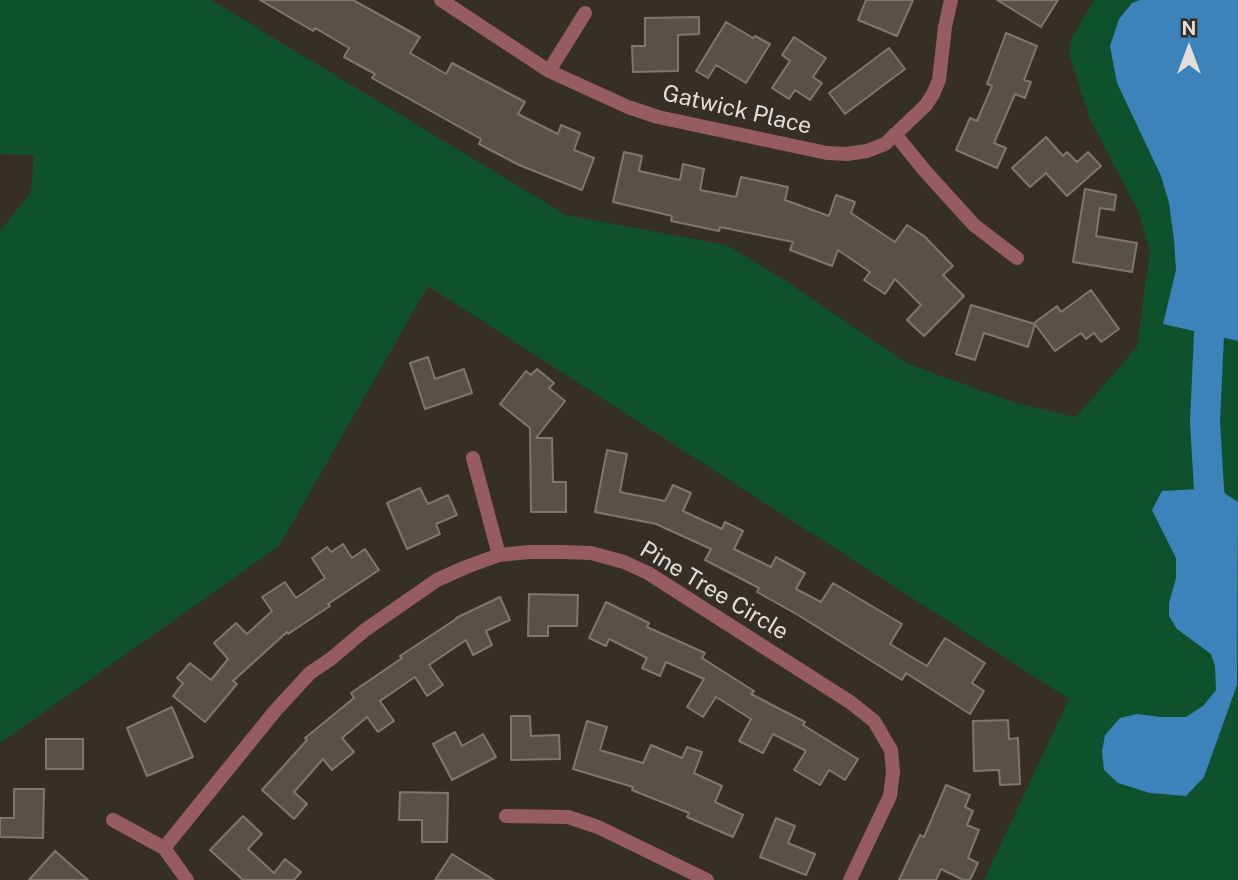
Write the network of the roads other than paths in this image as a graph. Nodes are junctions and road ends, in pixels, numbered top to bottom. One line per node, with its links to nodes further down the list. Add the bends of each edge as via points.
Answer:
1 (441, 0): 4 (street, Gatwick Place)
2 (951, 0): 5 (street, Gatwick Place, via 939,80 926,105)
3 (585, 13): 4 (street)
4 (549, 71): 5 (street, Gatwick Place, via 658,117 827,153 867,151)
5 (895, 134): 6 (street, via 974,225)
6 (1017, 258)
7 (473, 458): 8 (street)
8 (499, 555): 11 (street, Pine Tree Circle, via 437,580 310,673); 14 (street, Pine Tree Circle, via 591,553 624,562 648,573 874,721 891,750 890,796)
9 (506, 816): 13 (street, via 568,817)
10 (113, 820): 11 (street)
11 (164, 848): 12 (street)
12 (187, 880)
13 (707, 880)
14 (850, 880)

